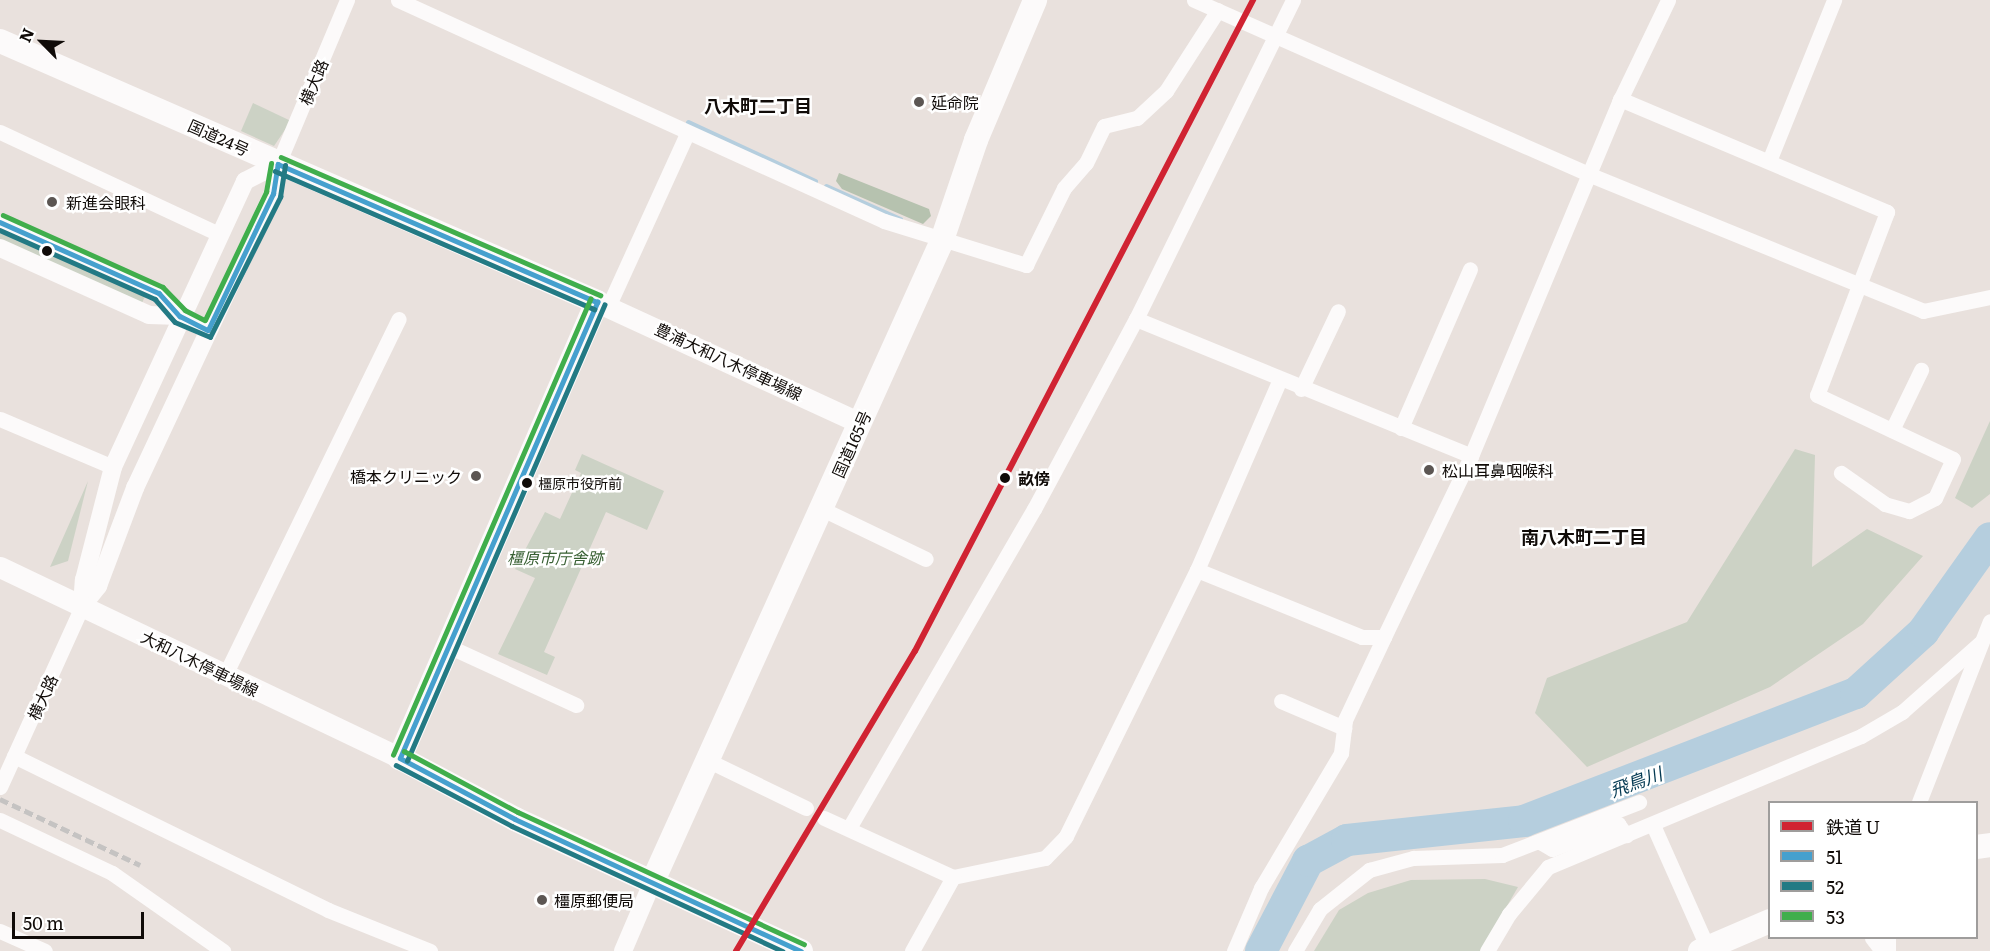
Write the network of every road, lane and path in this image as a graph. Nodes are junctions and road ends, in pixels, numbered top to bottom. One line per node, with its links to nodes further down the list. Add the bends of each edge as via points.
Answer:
1 (347, 0): 15 (street, 横大路)
2 (398, 0): 13 (street)
3 (1035, 0): 19 (highway, 国道165号, via 976,140)
4 (1194, 0): 8 (street)
5 (1293, 0): 9 (street)
6 (1668, 0): 11 (street)
7 (1834, 0): 14 (street)
8 (1218, 10): 9 (street); 19 (street, via 1167,91 1137,118 1104,126 1086,163 1064,188 1026,266 986,249)
9 (1275, 36): 16 (street); 28 (street)
10 (0, 41): 15 (highway, 国道24号)
11 (1620, 99): 14 (street); 16 (street)
12 (0, 132): 18 (street)
13 (687, 134): 19 (street); 24 (street)
14 (1769, 161): 22 (street, via 1887,212)
15 (278, 164): 18 (street, via 245,181); 24 (highway, 国道24号); 29 (street, via 273,194)
16 (1588, 174): 22 (street); 37 (street)
17 (0, 222): 26 (street, via 159,293)
18 (219, 234): 26 (street)
19 (941, 243): 34 (highway, 国道165号)
20 (0, 248): 26 (street, via 149,315)
21 (1470, 269): 35 (street)
22 (1862, 285): 23 (street, via 1923,311); 36 (street, via 1817,395)
23 (1990, 297)
24 (602, 304): 34 (main road, 豊浦大和八木停車場線); 47 (highway)
25 (1338, 311): 32 (street)
26 (180, 316): 29 (street); 38 (street)
27 (399, 319): 49 (street)
28 (1136, 319): 31 (street); 63 (street, via 1034,509)
29 (208, 330): 44 (street, via 135,488 98,586)
30 (1921, 370): 36 (street)
31 (1279, 381): 32 (street); 43 (street)
32 (1301, 389): 35 (street)
33 (0, 419): 38 (street)
34 (860, 423): 40 (highway, 国道165号)
35 (1401, 428): 37 (street)
36 (1892, 430): 39 (street, via 1953,459 1935,498 1909,511 1886,504)
37 (1471, 456): 46 (street)
38 (113, 466): 44 (street, via 84,580)
39 (1841, 473)
40 (822, 509): 41 (street); 55 (highway, 国道165号)
41 (926, 559)
42 (0, 567): 44 (main road, 大和八木停車場線)
43 (1197, 570): 46 (street, via 1362,637); 66 (street, via 1066,836 1045,858)
44 (82, 606): 49 (main road, 大和八木停車場線); 54 (street, 横大路)
45 (1990, 621): 48 (street)
46 (1384, 637): 52 (street)
47 (450, 648): 51 (street); 53 (highway)
48 (1982, 653): 57 (street); 62 (street, via 1902,712 1861,736)
49 (225, 675): 53 (main road, 大和八木停車場線)
50 (1281, 701): 52 (street)
51 (576, 705)
52 (1344, 728): 78 (street, via 1341,753 1261,888)
53 (400, 759): 67 (highway)
54 (8, 760): 56 (street, 横大路); 74 (street, via 328,910)
55 (707, 760): 59 (street); 67 (highway, 国道165号)
56 (0, 787)
57 (1919, 801)
58 (1639, 802): 65 (street)
59 (806, 808)
60 (824, 818): 63 (street)
61 (0, 820): 73 (street, via 112,873)
62 (1653, 825): 64 (street); 71 (street)
63 (849, 828): 66 (street)
64 (1626, 835): 65 (street, via 1618,824 1552,849); 80 (street, via 1548,867 1509,914)
65 (1540, 842): 79 (street, via 1502,855 1413,858 1370,870 1320,909)
66 (953, 877): 77 (street)
67 (652, 883): 75 (street); 76 (highway)
68 (1768, 922): 71 (highway)
69 (0, 931): 72 (street)
70 (1873, 939): 81 (street)
71 (1705, 950)
72 (45, 951)
73 (223, 951)
74 (429, 951)
75 (623, 951)
76 (801, 951)
77 (912, 951)
78 (1234, 951)
79 (1295, 951)
80 (1487, 951)
81 (1882, 951)

